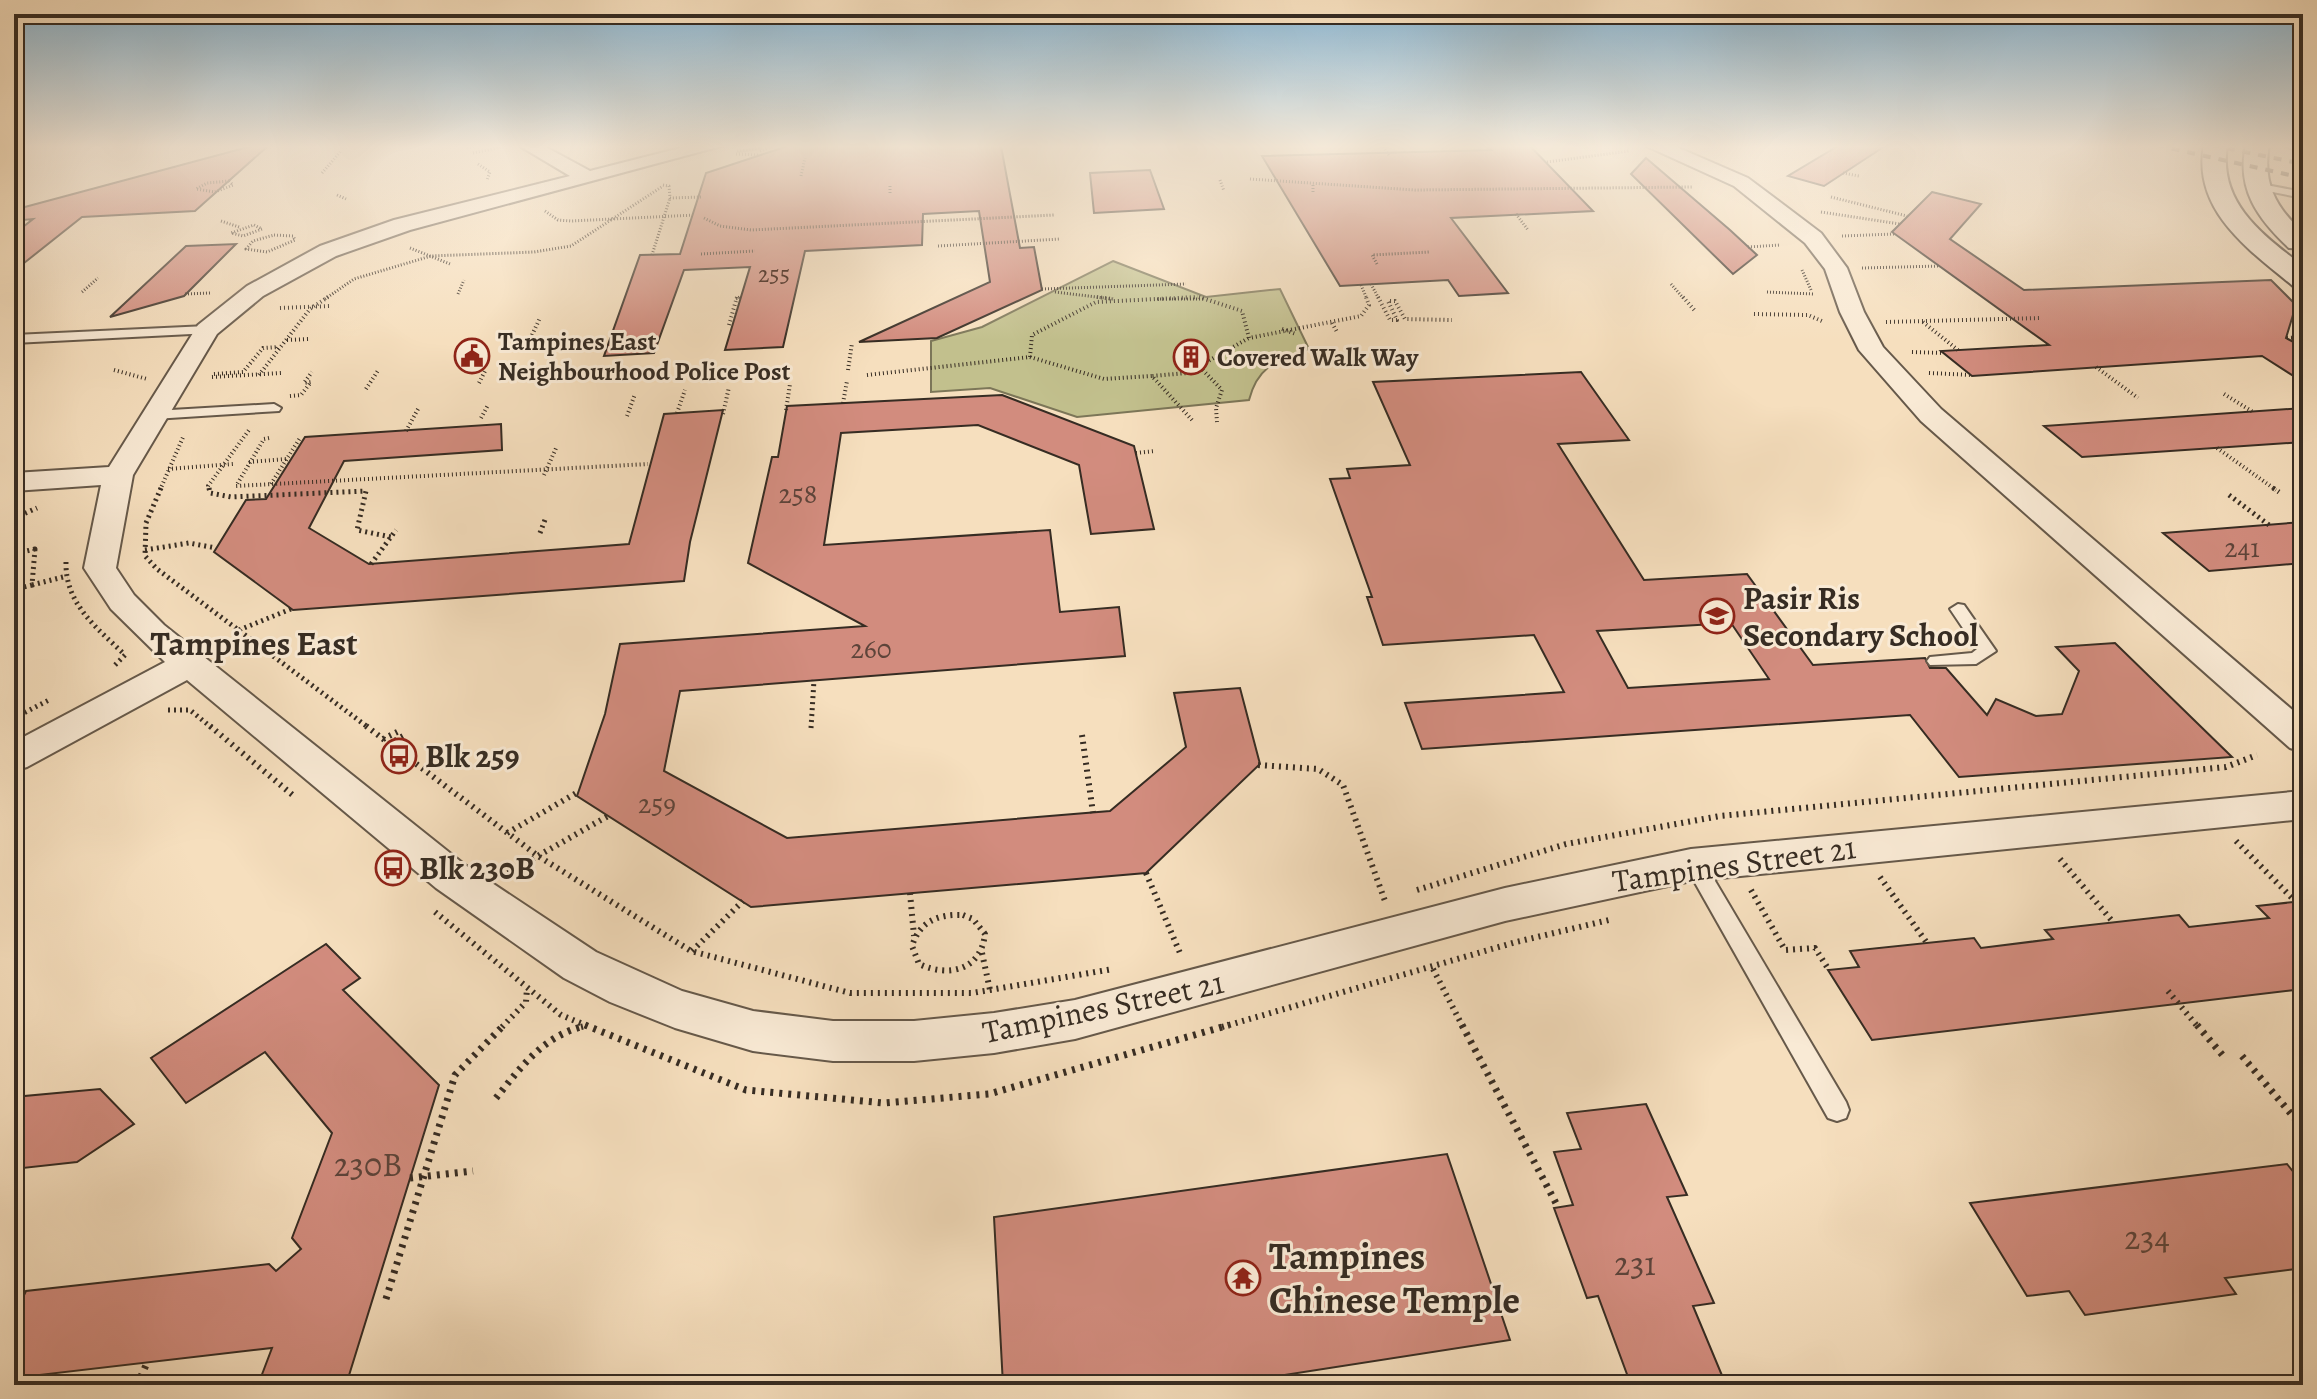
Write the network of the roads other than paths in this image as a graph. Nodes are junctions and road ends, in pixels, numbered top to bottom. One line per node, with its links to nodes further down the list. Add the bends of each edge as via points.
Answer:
1 (457, 210): 7 (street, Tampines Street 21, via 328,251 255,291)
2 (1777, 210): 17 (street, via 1813,238 1836,268 1872,350 1931,415)
3 (2229, 210): 6 (main road, via 2253,239)
4 (2268, 210): 5 (main road)
5 (2303, 247)
6 (2303, 280)
7 (207, 330): 8 (lane); 10 (street, Tampines Street 21)
8 (14, 339)
9 (274, 408): 10 (lane)
10 (154, 415): 11 (street, Tampines Street 21)
11 (118, 475): 12 (street); 14 (street, Tampines Street 21, via 100,568 119,601)
12 (14, 482)
13 (1958, 609): 15 (lane, via 1987,651 1976,658)
14 (181, 655): 16 (street); 18 (street); 20 (street, Tampines Street 21, via 473,893 562,955 671,1008 782,1036 907,1042 1030,1029 1112,1012 1524,899)
15 (1936, 661)
16 (14, 732)
17 (2303, 739)
18 (14, 758)
19 (2303, 805): 20 (street, Tampines Street 21)
20 (1695, 865): 21 (lane)
21 (1837, 1110)

